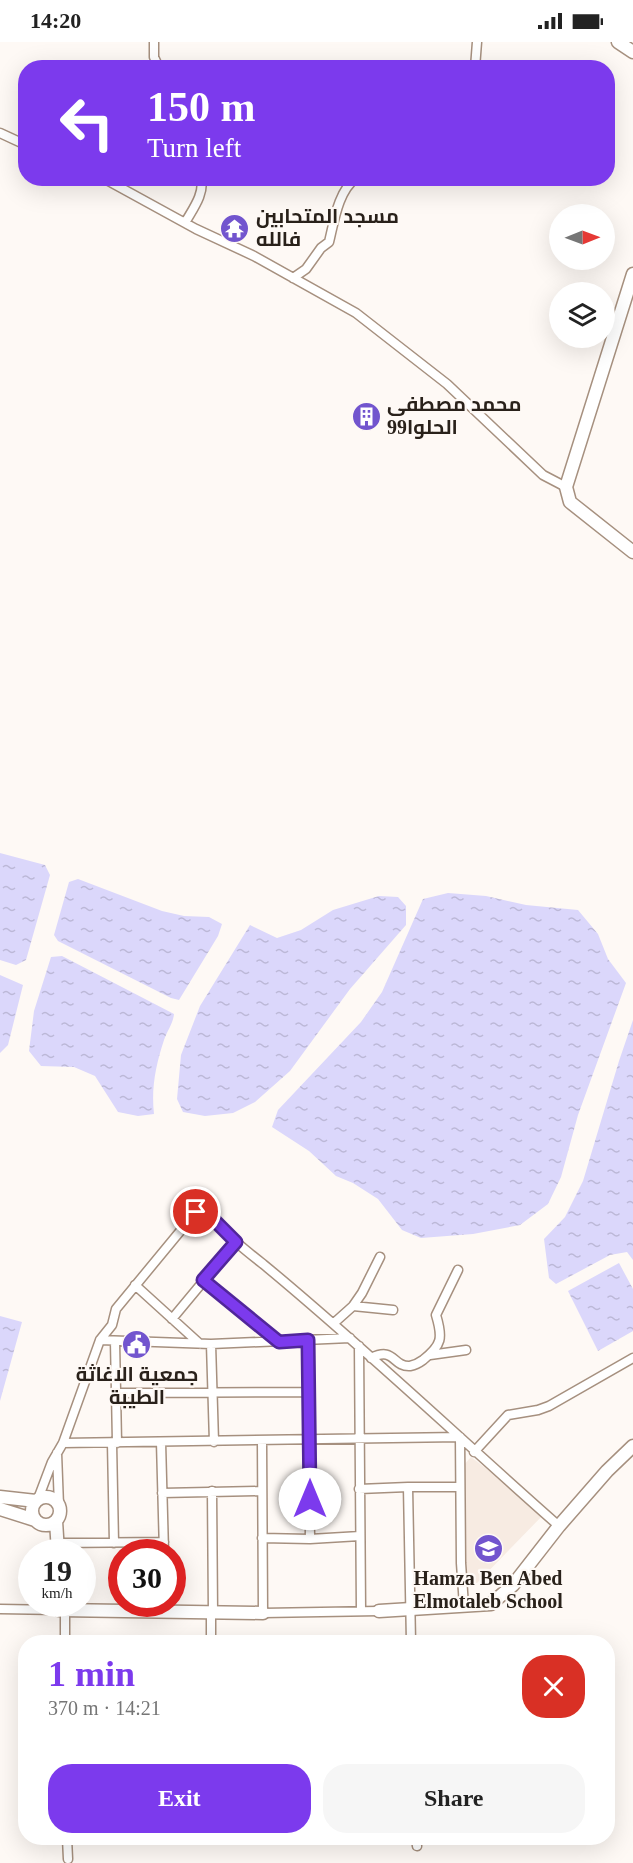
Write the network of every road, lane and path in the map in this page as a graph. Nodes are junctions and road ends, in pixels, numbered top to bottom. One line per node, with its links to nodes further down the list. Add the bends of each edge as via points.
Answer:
1 (154, 42): 5 (street)
2 (477, 42): 6 (street)
3 (618, 42): 4 (street)
4 (633, 52)
5 (155, 60)
6 (476, 60)
7 (0, 133): 8 (street)
8 (18, 141)
9 (118, 186): 12 (street)
10 (202, 186): 12 (street)
11 (347, 186): 14 (street, via 329,242)
12 (185, 223): 14 (street)
13 (633, 274): 15 (street)
14 (293, 278): 15 (street, via 348,308 399,345 447,384 543,475)
15 (566, 487): 16 (street, via 570,502)
16 (633, 552)
17 (236, 1242): 20 (street); 21 (street, via 213,1219 196,1212); 25 (street)
18 (380, 1257): 22 (street)
19 (458, 1270): 35 (street, via 436,1315 441,1332 439,1345)
20 (203, 1280): 24 (street); 30 (street)
21 (135, 1285): 24 (street); 27 (street, via 116,1309 112,1325)
22 (352, 1306): 23 (street); 25 (street)
23 (393, 1310)
24 (172, 1319): 31 (street)
25 (334, 1323): 26 (street)
26 (350, 1338): 28 (street); 33 (street)
27 (100, 1340): 29 (street); 47 (street)
28 (308, 1340): 30 (street); 39 (street)
29 (115, 1341): 31 (street); 40 (street)
30 (279, 1342): 32 (street)
31 (200, 1344): 32 (street)
32 (211, 1344): 38 (street)
33 (359, 1347): 36 (street); 42 (street)
34 (466, 1350): 35 (street)
35 (430, 1355): 36 (street, via 410,1366 382,1353)
36 (371, 1358): 41 (street)
37 (633, 1358): 50 (street, via 549,1406 508,1415)
38 (212, 1391): 39 (street); 40 (street); 46 (street)
39 (309, 1392): 43 (street)
40 (116, 1393): 48 (street)
41 (459, 1437): 42 (street); 50 (street); 53 (street)
42 (359, 1439): 43 (street); 54 (street)
43 (310, 1440): 44 (street); 70 (street)
44 (262, 1441): 46 (street); 56 (street)
45 (162, 1442): 46 (street); 48 (street); 57 (street)
46 (214, 1442)
47 (63, 1443): 48 (street); 51 (street)
48 (115, 1443): 68 (street)
49 (633, 1446): 64 (street)
50 (474, 1452): 64 (street)
51 (57, 1453): 59 (street); 60 (street)
52 (408, 1487): 53 (street); 54 (street); 75 (street)
53 (459, 1487): 71 (street)
54 (359, 1489): 65 (street)
55 (212, 1491): 56 (street); 57 (street); 78 (street)
56 (262, 1491): 66 (street)
57 (162, 1493): 69 (street)
58 (0, 1497): 59 (street)
59 (37, 1500): 60 (street, via 51,1497); 62 (street, via 32,1512)
60 (59, 1506): 63 (street)
61 (0, 1509): 62 (street)
62 (35, 1520): 63 (street, via 48,1525)
63 (56, 1521): 67 (street)
64 (559, 1526): 71 (street, via 513,1585 491,1604)
65 (360, 1536): 70 (street); 76 (street)
66 (262, 1538): 70 (street); 79 (street)
67 (57, 1539)
68 (114, 1539)
69 (164, 1539)
70 (310, 1539)
71 (464, 1606): 75 (street)
72 (0, 1609): 73 (street)
73 (18, 1609)
74 (186, 1610): 78 (street)
75 (410, 1610): 77 (street); 83 (street)
76 (361, 1611): 77 (street); 79 (street)
77 (379, 1611)
78 (212, 1613): 79 (street); 82 (street)
79 (263, 1613)
80 (62, 1617): 81 (street)
81 (64, 1635)
82 (211, 1635)
83 (411, 1635)
84 (67, 1845): 85 (street)
85 (68, 1859)

